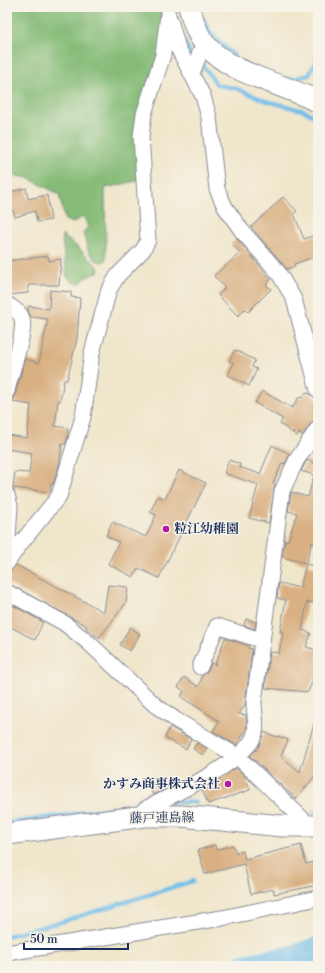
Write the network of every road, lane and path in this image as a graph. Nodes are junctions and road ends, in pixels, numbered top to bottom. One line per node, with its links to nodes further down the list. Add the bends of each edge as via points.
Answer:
1 (189, 7): 3 (main road, via 195,26)
2 (168, 10): 3 (street, via 178,48); 11 (street, via 163,55 144,114 141,136 148,240 143,250 118,276 109,290 92,352 83,417 60,496 20,542)
3 (198, 59): 4 (main road, via 227,63); 6 (street, via 203,96 209,116 218,189 225,207 278,272 294,299)
4 (318, 102)
5 (7, 304): 7 (street, via 19,313 22,319)
6 (318, 390)
7 (7, 391)
8 (318, 428): 13 (street, via 296,461 282,491)
9 (7, 495): 10 (street, via 10,506)
10 (7, 553)
11 (7, 563)
12 (7, 592): 15 (street, via 64,623 155,705)
13 (261, 640): 14 (street, via 217,626); 15 (street, via 254,702 255,733 250,744)
14 (200, 667)
15 (237, 756): 16 (street, via 227,765 145,809); 17 (street)
16 (145, 816): 17 (main road, 藤戸連島線, via 181,816); 18 (main road, 藤戸連島線)
17 (316, 831)
18 (7, 834)
19 (318, 898): 20 (street, via 222,918)
20 (7, 953)

